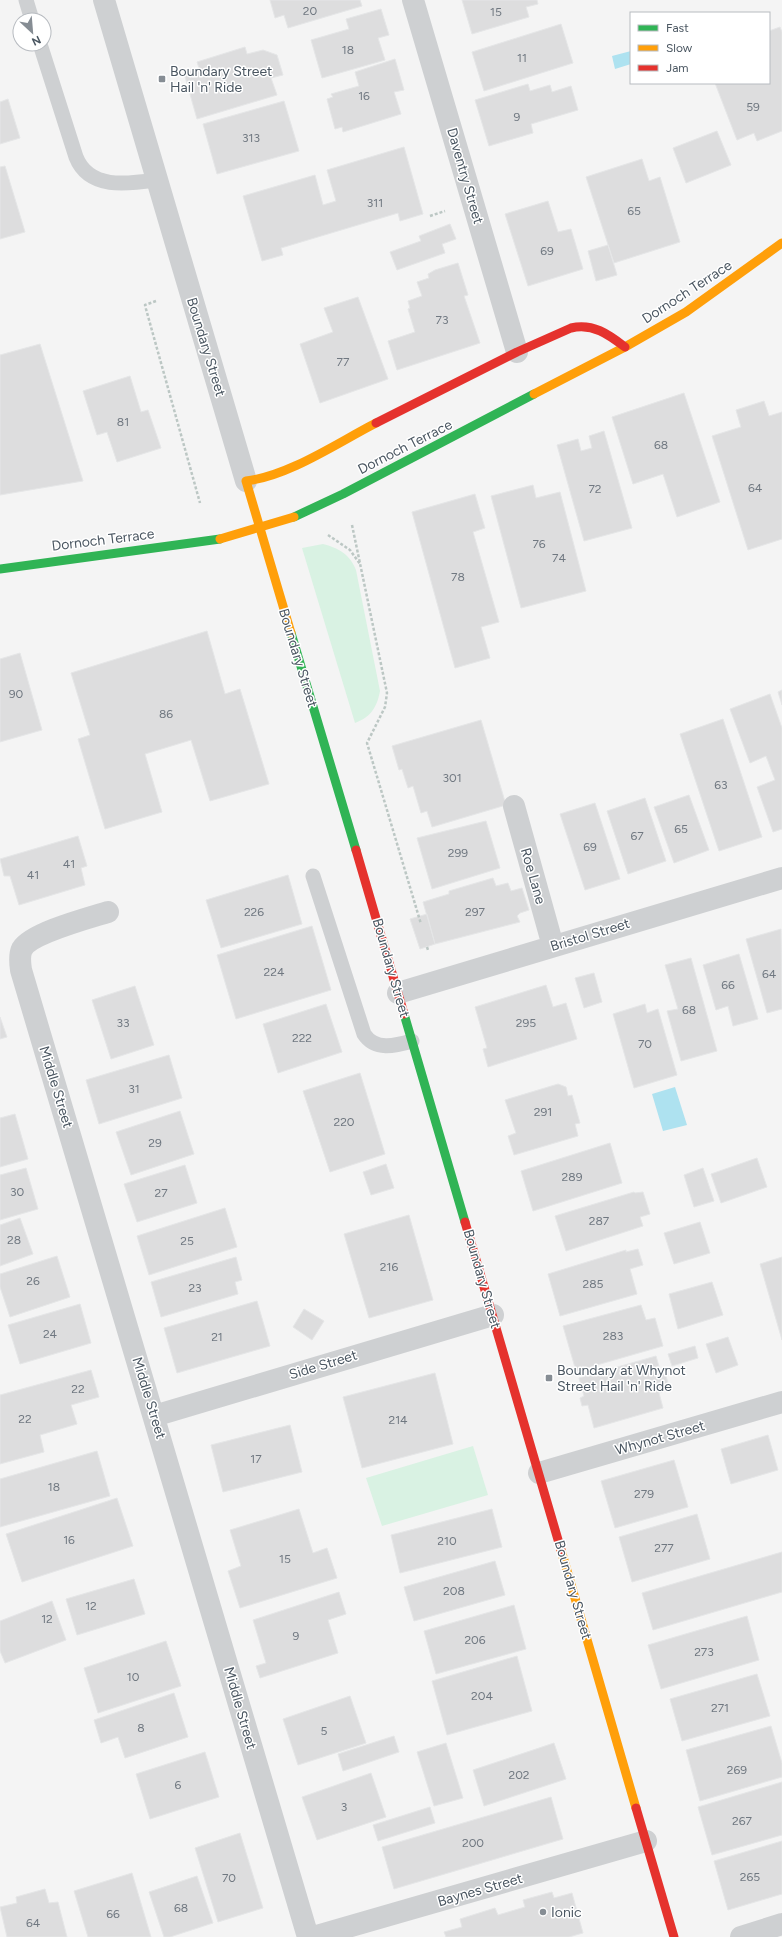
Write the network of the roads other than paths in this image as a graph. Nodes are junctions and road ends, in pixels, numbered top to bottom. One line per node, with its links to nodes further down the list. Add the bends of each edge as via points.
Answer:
1 (26, 0): 4 (lane)
2 (104, 0): 6 (street, Boundary Street)
3 (413, 0): 9 (street, Daventry Street)
4 (30, 12)
5 (43, 52): 6 (lane, via 76,157 83,170 91,176 118,184)
6 (156, 180): 10 (street, Boundary Street)
7 (782, 243): 8 (street, Dornoch Terrace, via 686,312)
8 (625, 347): 9 (street, via 599,329 577,326); 11 (street, Dornoch Terrace, bridge, via 350,491 294,517 220,539)
9 (517, 352): 10 (street, via 286,470 262,479)
10 (246, 481): 17 (street, Boundary Street)
11 (0, 569)
12 (514, 806): 16 (street, Roe Lane)
13 (313, 876): 18 (lane, via 364,1034 384,1046 396,1046)
14 (782, 878): 16 (street, Bristol Street)
15 (108, 912): 21 (street, Middle Street, via 32,939 23,948 20,960)
16 (553, 946): 17 (street, Bristol Street)
17 (398, 993): 18 (street, Boundary Street)
18 (412, 1041): 19 (street, Boundary Street)
19 (493, 1315): 21 (street, Side Street); 22 (street, Boundary Street)
20 (782, 1402): 22 (street, Whynot Street)
21 (154, 1416): 25 (street, Middle Street)
22 (539, 1473): 23 (street, Boundary Street)
23 (646, 1842): 26 (street, Baynes Street); 27 (street, Boundary Street)
24 (782, 1924): 28 (street)
25 (308, 1937)
26 (313, 1937)
27 (674, 1937)
28 (741, 1937)

